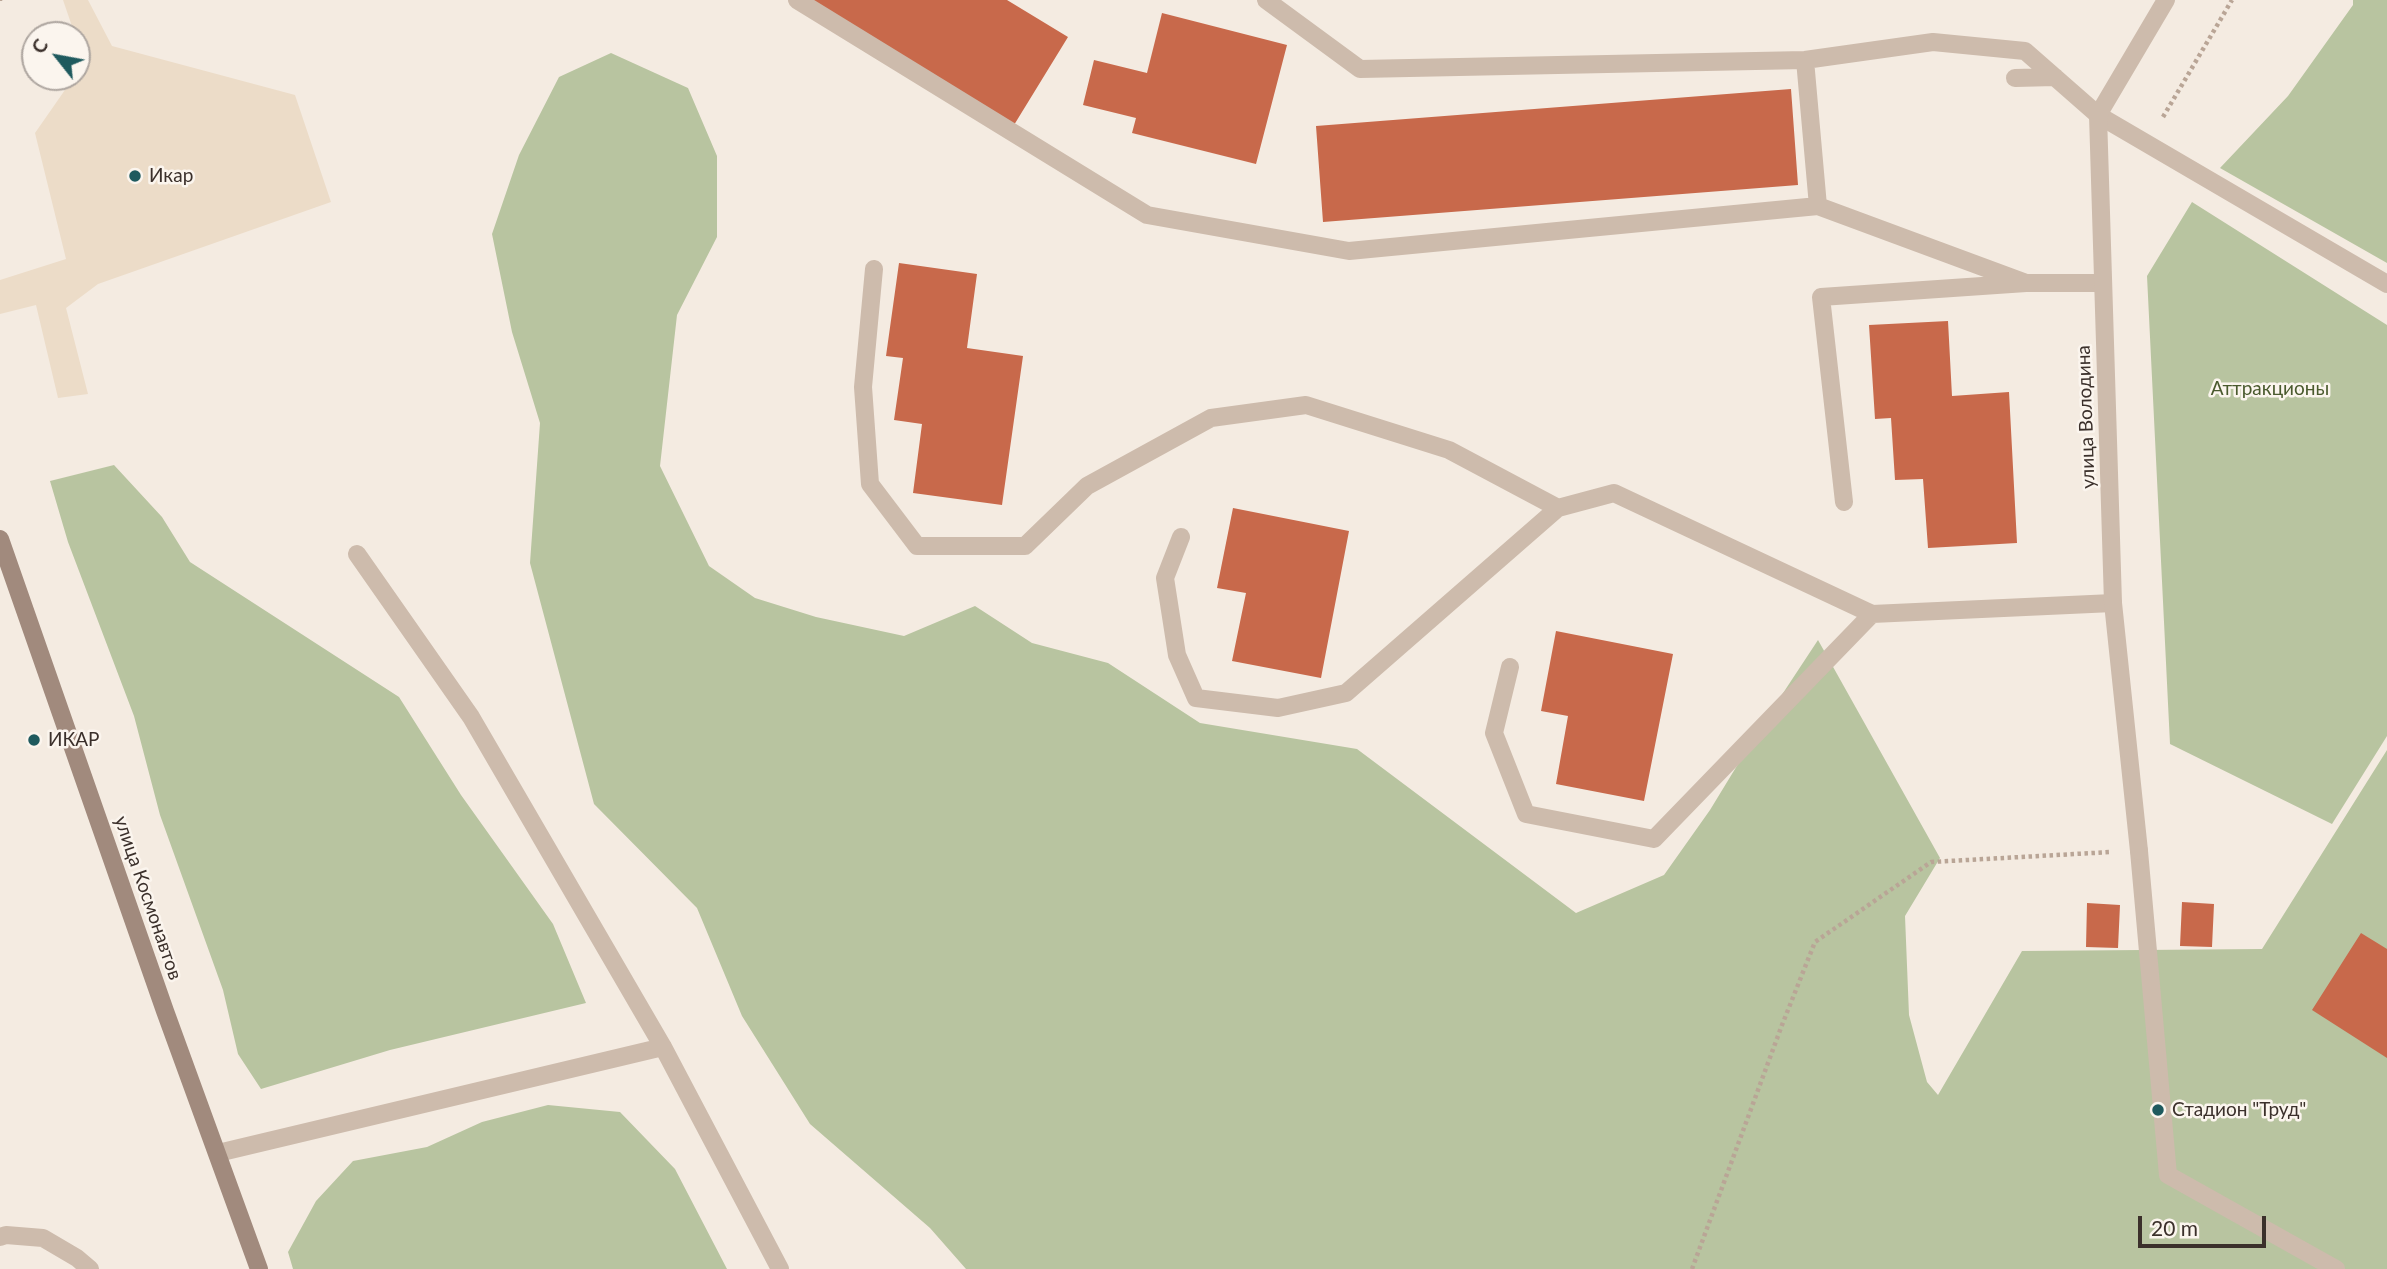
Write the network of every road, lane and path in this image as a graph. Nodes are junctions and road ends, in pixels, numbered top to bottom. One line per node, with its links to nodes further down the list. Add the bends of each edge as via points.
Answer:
1 (797, 0): 10 (street, via 1147,215 1349,251)
2 (1266, 0): 5 (street, via 1360,69)
3 (2166, 0): 8 (street)
4 (2232, 0): 9 (path)
5 (1805, 60): 6 (street, via 1933,42 2025,51); 10 (street)
6 (2056, 77): 7 (street); 8 (street)
7 (2015, 78)
8 (2098, 115): 9 (street); 13 (street, улица Володина)
9 (2148, 144): 14 (street)
10 (1818, 206): 12 (street)
11 (874, 269): 16 (street, via 863,387 870,484 917,546 1025,546 1087,486 1211,418 1306,405 1449,450)
12 (2026, 283): 13 (street); 15 (street, via 1821,297)
13 (2103, 283): 20 (street, улица Володина)
14 (2387, 284)
15 (1844, 502)
16 (1558, 508): 17 (street, via 1346,693 1278,708 1196,698 1177,655 1165,579); 21 (street, via 1614,493)
17 (1181, 537)
18 (0, 540): 25 (street, улица Космонавтов)
19 (357, 554): 24 (street, via 471,717)
20 (2113, 603): 21 (street); 23 (street, улица Володина)
21 (1872, 614): 22 (street, via 1654,839 1526,814 1494,733)
22 (1510, 667)
23 (2139, 851): 30 (path, via 1931,862 1815,942); 31 (street, улица Володина, via 2168,1175)
24 (663, 1047): 25 (street); 29 (street)
25 (218, 1153): 28 (street, улица Космонавтов)
26 (0, 1237): 27 (street, via 43,1238)
27 (90, 1269)
28 (259, 1269)
29 (780, 1269)
30 (1692, 1269)
31 (2336, 1269)

